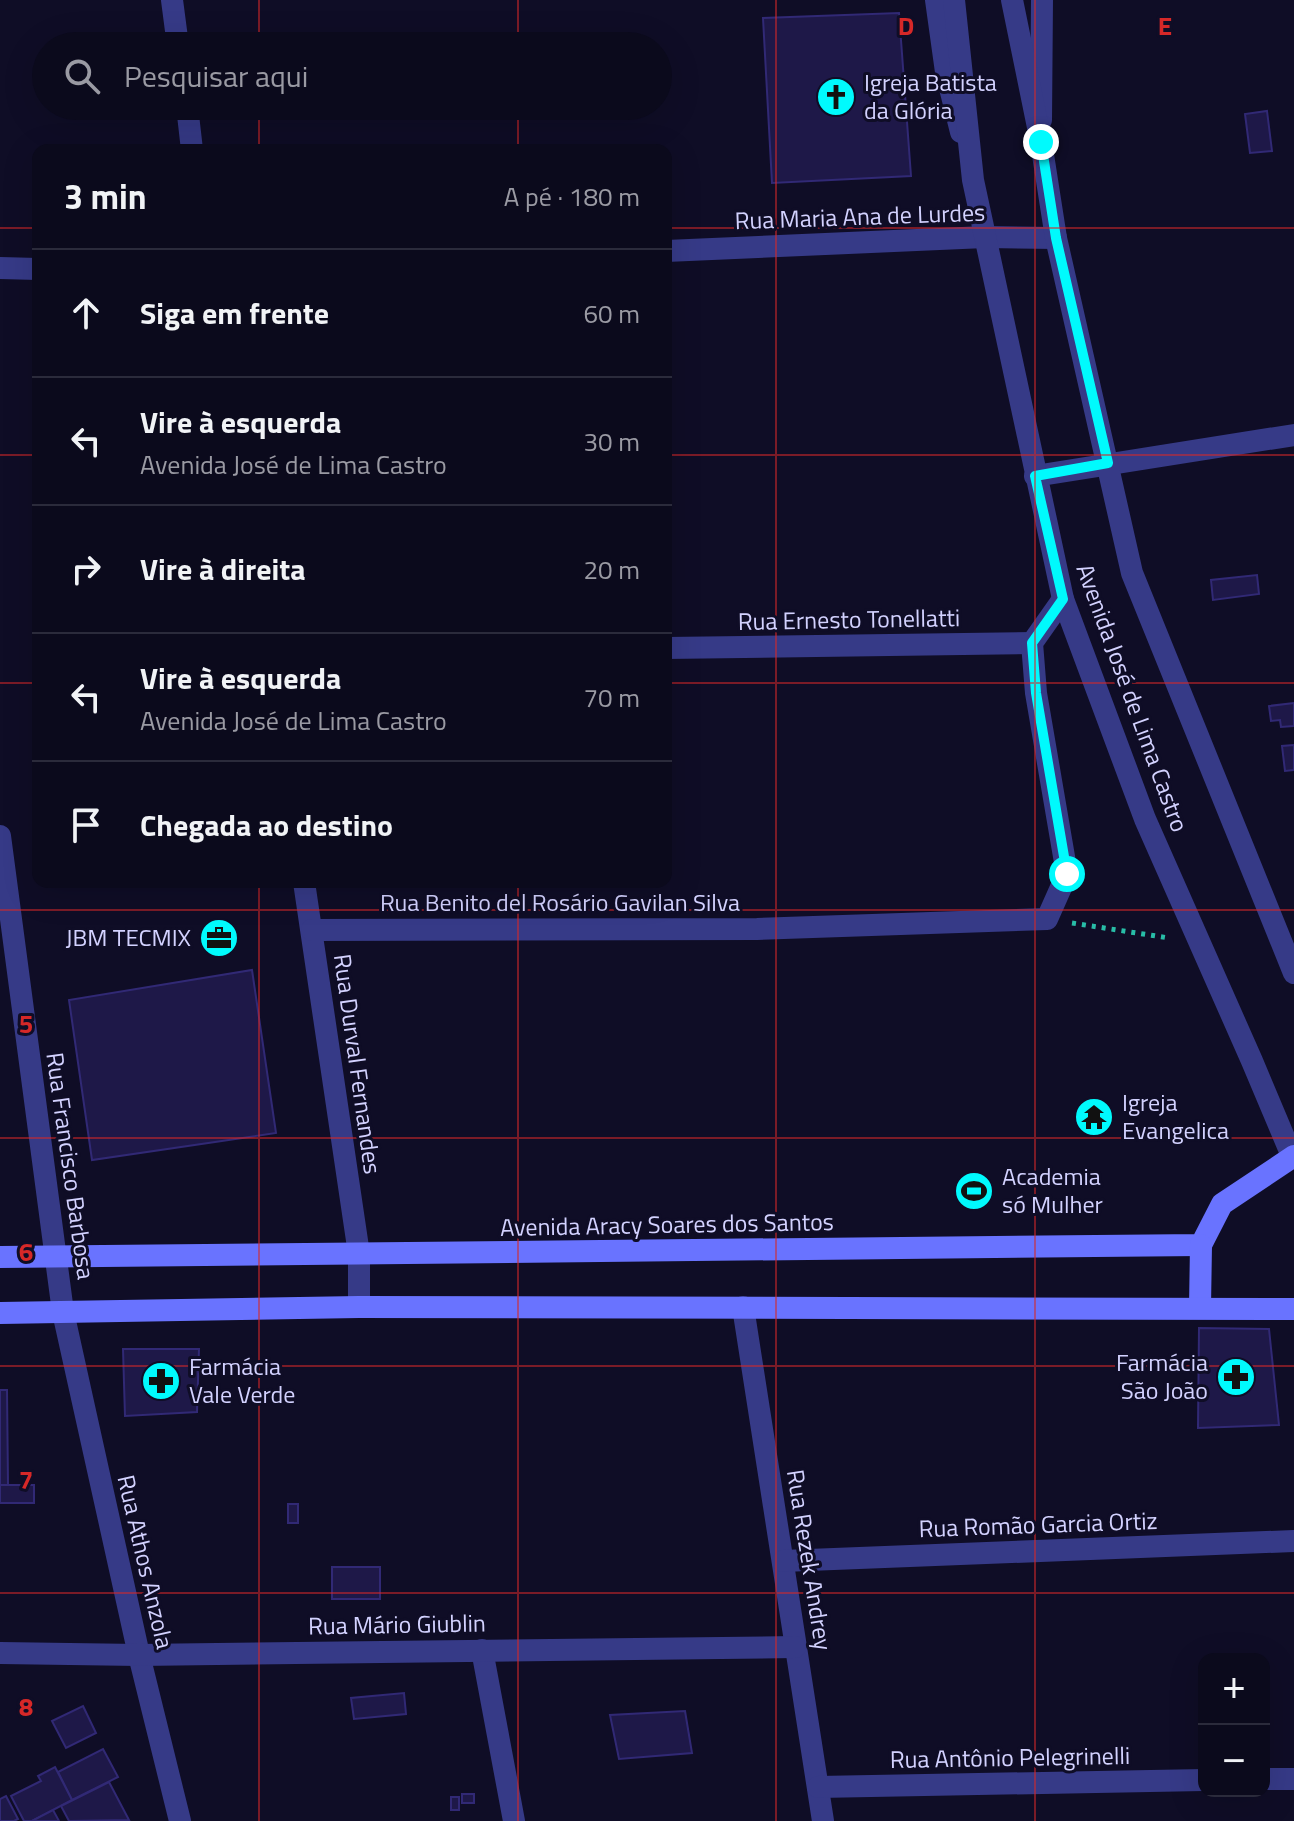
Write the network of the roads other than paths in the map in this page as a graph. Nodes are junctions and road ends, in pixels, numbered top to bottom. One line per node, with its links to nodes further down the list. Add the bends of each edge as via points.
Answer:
1 (172, 0): 6 (street)
2 (936, 0): 10 (street, via 946,72)
3 (954, 0): 10 (street, Avenida José de Lima Castro)
4 (1012, 0): 8 (street, Avenida José de Lima Castro)
5 (1042, 0): 8 (street)
6 (176, 32)
7 (189, 120): 9 (street)
8 (1041, 142): 12 (street, Avenida José de Lima Castro)
9 (191, 144)
10 (973, 180): 11 (street, Avenida José de Lima Castro)
11 (985, 237): 12 (street, Rua Maria Ana de Lurdes); 13 (street, Rua Maria Ana de Lurdes); 18 (street, Avenida José de Lima Castro)
12 (1056, 238): 17 (street, Avenida José de Lima Castro)
13 (672, 251)
14 (0, 268): 15 (street)
15 (32, 269)
16 (1294, 435): 17 (street)
17 (1108, 463): 18 (street); 25 (street, Avenida José de Lima Castro, via 1132,573)
18 (1035, 476): 19 (street, Avenida José de Lima Castro)
19 (1063, 599): 20 (street); 26 (street, Avenida José de Lima Castro, via 1145,819)
20 (1032, 643): 21 (street, Rua Ernesto Tonellatti); 24 (street, Rua Benito del Rosário Gavilan Silva, via 1067,874 1047,919 757,929)
21 (672, 648)
22 (0, 836): 29 (street, Rua Francisco Barbosa)
23 (305, 888): 24 (street, Rua Durval Fernandes)
24 (312, 930): 28 (street, Rua Durval Fernandes)
25 (1294, 973)
26 (1293, 1156): 27 (main road, via 1222,1204)
27 (1201, 1245): 28 (main road, Avenida Aracy Soares dos Santos); 33 (main road)
28 (359, 1254): 29 (main road, Avenida Aracy Soares dos Santos); 31 (street, Rua Durval Fernandes)
29 (56, 1256): 30 (main road, Avenida Aracy Soares dos Santos); 35 (street, Rua Francisco Barbosa)
30 (0, 1257)
31 (359, 1307): 32 (main road); 35 (main road)
32 (743, 1307): 33 (main road); 38 (street, Rua Rezek Andrey)
33 (1200, 1307): 34 (main road)
34 (1294, 1309)
35 (63, 1312): 36 (main road); 42 (street, Rua Athos Anzola)
36 (0, 1313)
37 (1294, 1541): 38 (street, Rua Romão Garcia Ortiz)
38 (783, 1561): 39 (street, Rua Rezek Andrey)
39 (795, 1647): 40 (street, Rua Mário Giublin); 46 (street, Rua Rezek Andrey)
40 (482, 1650): 42 (street, Rua Mário Giublin); 48 (street)
41 (0, 1653): 42 (street, Rua Mário Giublin)
42 (139, 1655): 47 (street, Rua Athos Anzola)
43 (1270, 1779): 44 (street)
44 (1294, 1779)
45 (1198, 1780): 46 (street, Rua Antônio Pelegrinelli)
46 (818, 1787): 49 (street, Rua Rezek Andrey)
47 (180, 1821)
48 (514, 1821)
49 (823, 1821)

